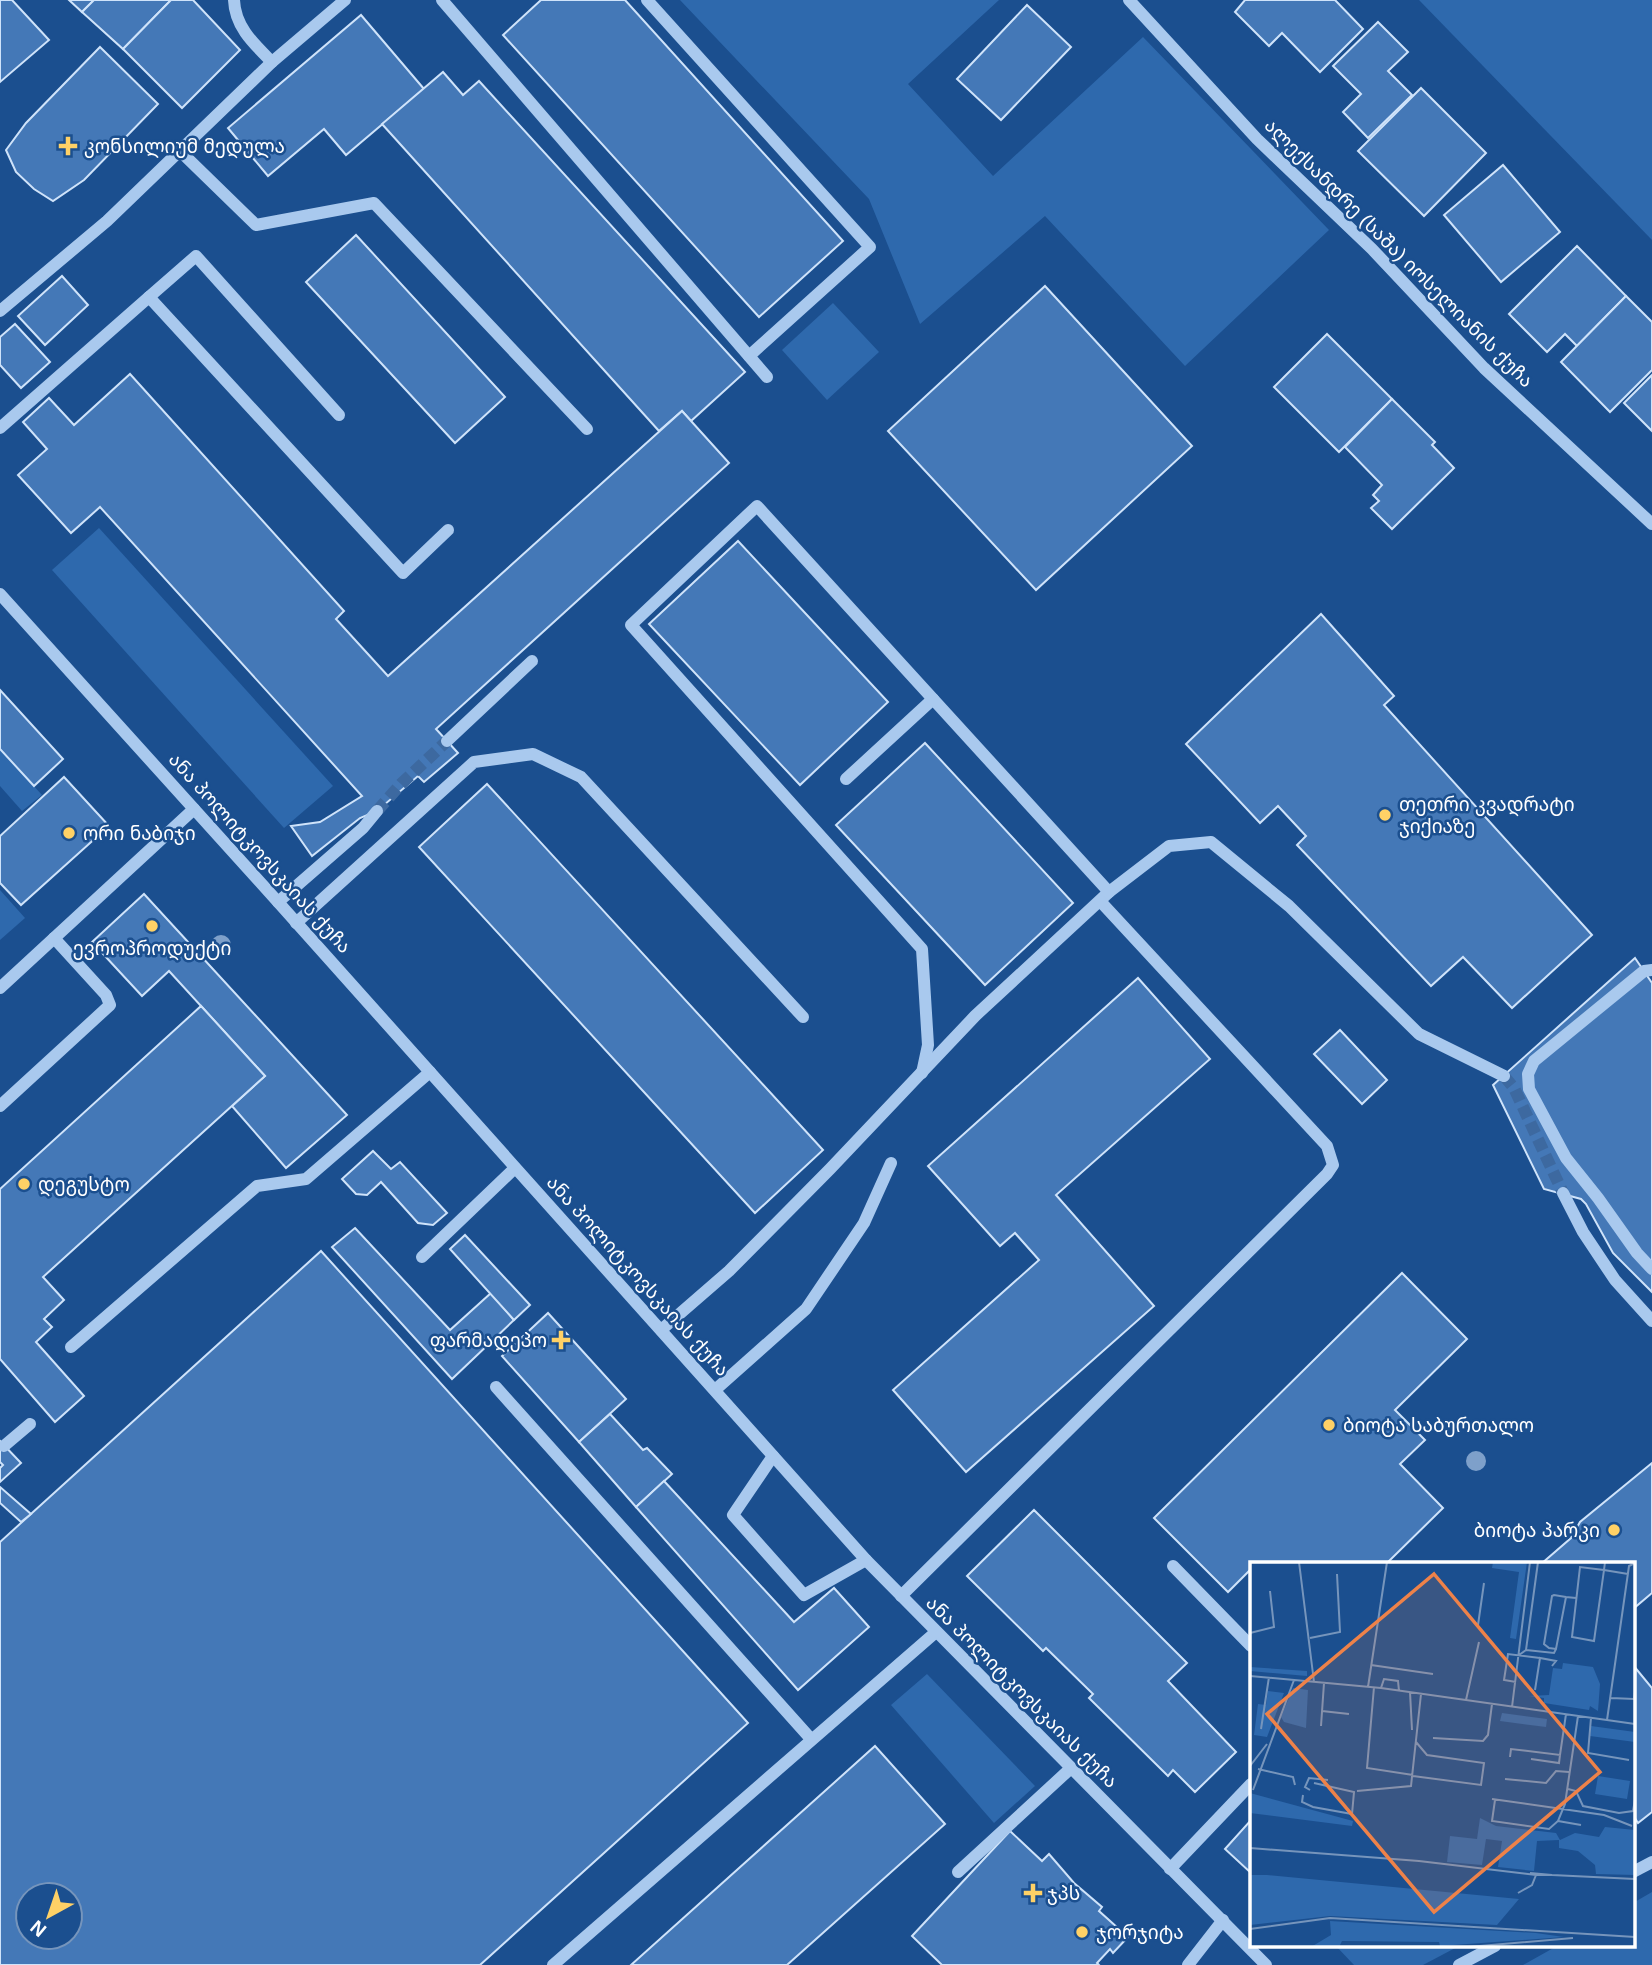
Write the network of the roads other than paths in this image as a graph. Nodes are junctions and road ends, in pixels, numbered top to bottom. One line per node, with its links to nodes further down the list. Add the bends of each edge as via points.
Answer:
1 (234, 0): 6 (street, via 234,15 248,38)
2 (345, 0): 6 (street)
3 (442, 0): 10 (street)
4 (647, 0): 10 (street, via 870,247)
5 (1129, 0): 15 (street, ალექსანდრე (საშა) იოსელიანის ქუჩა, via 1257,139 1372,249 1484,368)
6 (272, 62): 7 (street)
7 (181, 152): 9 (street); 14 (street, via 256,225 374,203)
8 (149, 297): 12 (street, via 196,256); 13 (street); 16 (street, via 403,573)
9 (0, 311)
10 (749, 356): 11 (street)
11 (767, 377)
12 (339, 415)
13 (0, 428)
14 (587, 429)
15 (1652, 524)
16 (448, 530)
17 (0, 594): 22 (street, ანა პოლიტკოვსკაიას ქუჩა)
18 (531, 661): 20 (street)
19 (933, 699): 21 (street); 24 (street); 32 (street, via 757,506 692,575 631,625 922,949 928,1045)
20 (447, 741)
21 (846, 779)
22 (194, 809): 25 (street, ანა პოლიტკოვსკაიას ქუჩა); 27 (street)
23 (377, 811): 25 (street)
24 (1105, 896): 32 (street, via 975,1016); 33 (street, via 1169,846 1211,842 1289,906 1419,1034); 50 (street, via 1327,1146 1333,1165)
25 (278, 902): 26 (street, ანა პოლიტკოვსკაიას ქუჩა)
26 (296, 923): 30 (street, via 474,762 533,754 581,777); 31 (street, ანა პოლიტკოვსკაიას ქუჩა)
27 (54, 938): 29 (street); 34 (street, via 110,1005)
28 (1652, 970): 39 (street, via 1644,971 1534,1061 1528,1074 1529,1089 1566,1158)
29 (0, 988)
30 (803, 1017)
31 (430, 1072): 36 (street, ანა პოლიტკოვსკაიას ქუჩა); 42 (street, via 306,1179 257,1186)
32 (922, 1073): 41 (street, via 729,1271)
33 (1504, 1076)
34 (0, 1106)
35 (891, 1163): 44 (street, via 864,1223 806,1309)
36 (515, 1168): 38 (street); 41 (street, ანა პოლიტკოვსკაიას ქუჩა)
37 (1563, 1194): 40 (street, via 1615,1280)
38 (422, 1257)
39 (1652, 1269)
40 (1652, 1321)
41 (661, 1330): 44 (street, ანა პოლიტკოვსკაიას ქუჩა)
42 (71, 1347)
43 (496, 1387): 53 (street)
44 (715, 1391): 47 (street, ანა პოლიტკოვსკაიას ქუჩა)
45 (30, 1424): 46 (street)
46 (4, 1446)
47 (773, 1456): 48 (street, ანა პოლიტკოვსკაიას ქუჩა); 48 (street, via 733,1515 786,1575 804,1595)
48 (866, 1560): 50 (street, ანა პოლიტკოვსკაიას ქუჩა)
49 (1173, 1566): 52 (street)
50 (901, 1596): 51 (street, ანა პოლიტკოვსკაიას ქუჩა)
51 (936, 1632): 53 (street); 54 (street, ანა პოლიტკოვსკაიას ქუჩა)
52 (1250, 1645)
53 (811, 1740): 62 (street)
54 (1070, 1769): 57 (street, ანა პოლიტკოვსკაიას ქუჩა); 59 (street)
55 (1250, 1785): 57 (street)
56 (1652, 1862): 58 (street)
57 (1170, 1868): 60 (street, ანა პოლიტკოვსკაიას ქუჩა)
58 (1634, 1871)
59 (958, 1872)
60 (1223, 1920): 63 (street); 64 (street, ანა პოლიტკოვსკაიას ქუჩა)
61 (1491, 1948): 65 (street)
62 (553, 1965)
63 (1188, 1965)
64 (1266, 1965)
65 (1459, 1965)

